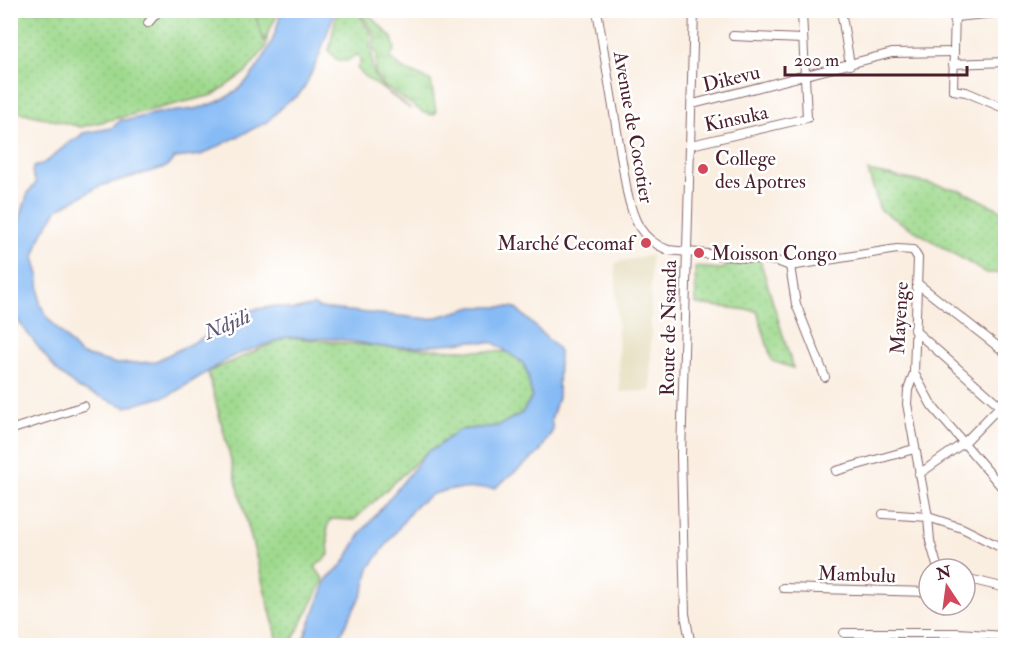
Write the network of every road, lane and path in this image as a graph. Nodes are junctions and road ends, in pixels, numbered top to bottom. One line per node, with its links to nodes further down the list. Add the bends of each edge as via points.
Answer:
1 (159, 10): 8 (street)
2 (597, 10): 19 (street, Avenue de Cocotier, via 633,218 653,244)
3 (694, 10): 16 (street, Route de Nsanda)
4 (819, 10): 10 (street, via 802,12)
5 (841, 10): 14 (street)
6 (1005, 12): 7 (street)
7 (955, 14): 11 (street)
8 (148, 23)
9 (734, 36): 10 (street)
10 (802, 39): 15 (street)
11 (954, 52): 13 (street); 14 (street, Dikevu, via 892,53)
12 (1005, 62): 13 (street)
13 (953, 64): 17 (street, via 953,90)
14 (850, 66): 15 (street, Dikevu)
15 (804, 77): 16 (street, Dikevu); 18 (street, Kinsuka, via 807,118)
16 (693, 104): 18 (street, Route de Nsanda)
17 (1005, 109)
18 (691, 145): 19 (street, Route de Nsanda)
19 (686, 251): 20 (street, Avenue de Cocotier, via 777,261); 44 (street, Route de Nsanda, via 681,455 685,614)
20 (790, 266): 21 (street, Mayenge, via 897,249 913,250 918,258); 25 (street, via 796,304)
21 (918, 284): 22 (street, Mayenge); 23 (street)
22 (914, 330): 24 (street, Mayenge); 27 (street)
23 (1005, 353)
24 (914, 373): 29 (street, Mayenge, via 932,406); 30 (street, via 907,404)
25 (825, 377)
26 (84, 406): 28 (street)
27 (1003, 406): 29 (street)
28 (10, 430)
29 (965, 442): 32 (street); 33 (street, Mayenge)
30 (914, 449): 31 (street); 32 (street)
31 (836, 471)
32 (919, 474): 35 (street)
33 (1005, 492)
34 (883, 514): 35 (street)
35 (928, 517): 36 (street, via 962,528); 37 (street)
36 (1005, 550)
37 (935, 557)
38 (977, 581): 40 (street)
39 (783, 588): 41 (street, Mambulu)
40 (1005, 588)
41 (917, 592)
42 (844, 633): 43 (street)
43 (1005, 636)
44 (691, 645)

